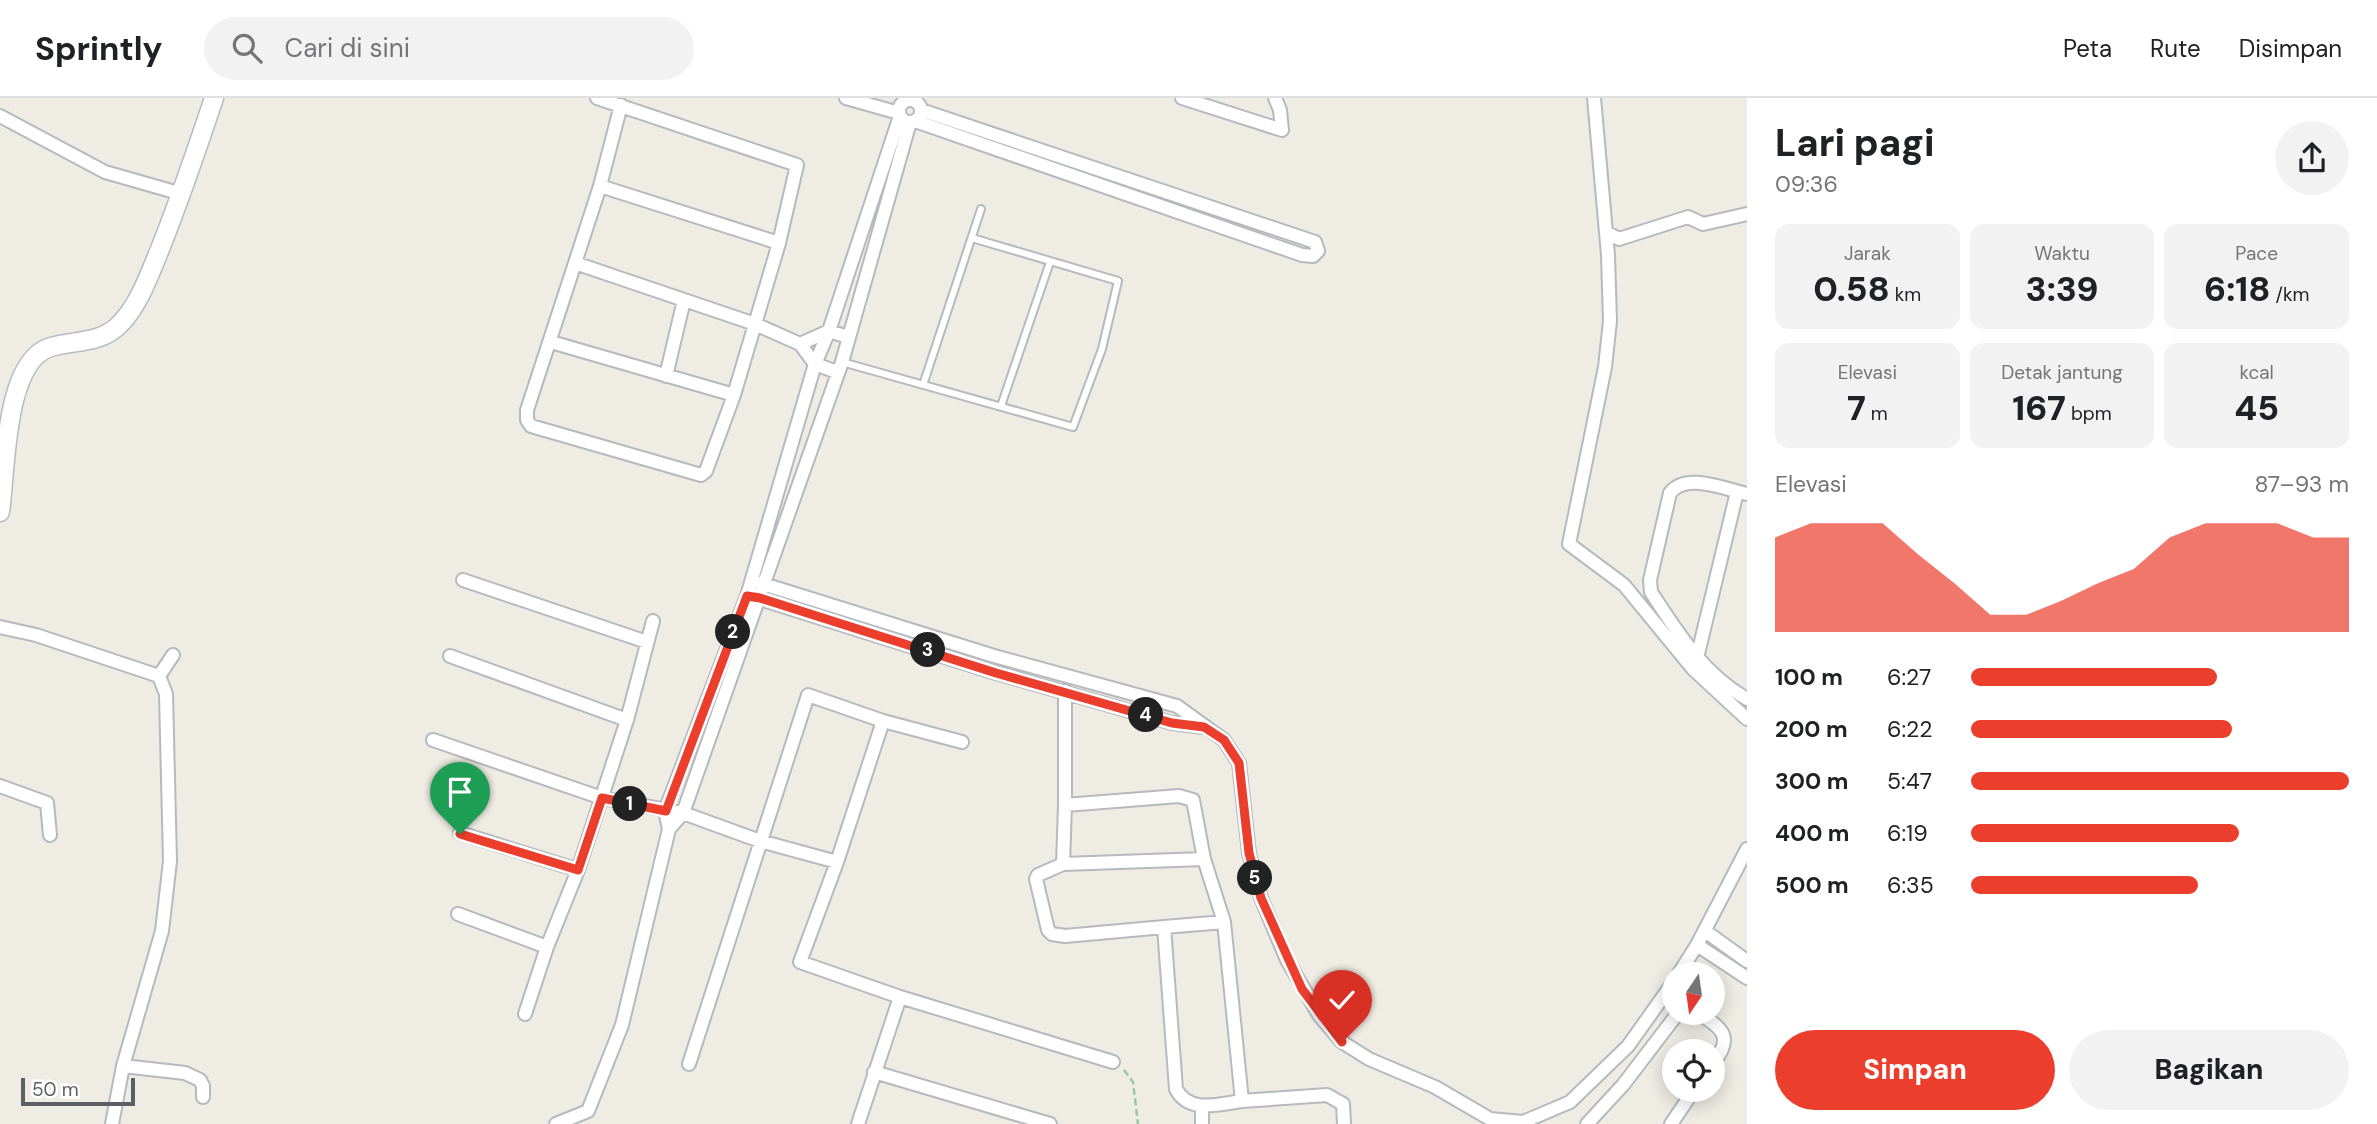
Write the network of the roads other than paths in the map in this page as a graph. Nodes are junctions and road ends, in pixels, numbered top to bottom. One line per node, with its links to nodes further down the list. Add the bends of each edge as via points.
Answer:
1 (214, 98): 12 (main road)
2 (597, 98): 8 (street)
3 (846, 98): 9 (street)
4 (887, 98): 9 (street)
5 (1182, 98): 6 (street, via 1282,130)
6 (1275, 98)
7 (1594, 98): 15 (street)
8 (621, 105): 11 (street); 17 (street, via 795,163)
9 (910, 108): 9 (street, via 1302,255 1313,256 1318,251 1315,242); 22 (street); 23 (street)
10 (0, 116): 12 (street, via 106,172)
11 (600, 186): 17 (street); 19 (street)
12 (182, 194): 33 (main road, via 146,282 121,323 106,335 50,347 34,355 26,367 13,407)
13 (981, 209): 16 (lane)
14 (1747, 214): 15 (street, via 1703,224 1688,217 1619,239)
15 (1606, 232): 48 (street, via 1608,344 1569,544 1624,584 1693,669)
16 (972, 238): 18 (lane); 29 (lane)
17 (779, 243): 21 (street)
18 (1050, 261): 31 (lane); 31 (lane, via 1118,281 1102,349 1073,427)
19 (575, 263): 20 (street); 24 (street)
20 (684, 300): 21 (street); 28 (street)
21 (755, 324): 25 (street); 30 (street)
22 (829, 331): 23 (street); 25 (street); 26 (street)
23 (848, 337): 27 (street)
24 (551, 342): 28 (street); 30 (street, via 527,410 531,426 694,475 706,471)
25 (800, 344): 26 (street)
26 (815, 364): 27 (street); 34 (street)
27 (840, 367): 29 (lane); 36 (street)
28 (666, 376): 30 (street)
29 (923, 385): 31 (lane)
30 (734, 395)
31 (1000, 406)
32 (1742, 493): 44 (street); 44 (street, via 1688,482 1676,485 1670,494 1651,592)
33 (0, 511)
34 (751, 579): 36 (street); 37 (street)
35 (463, 580): 41 (street)
36 (765, 585): 38 (street); 51 (street, via 994,656 1177,706)
37 (747, 596): 38 (street); 57 (street)
38 (760, 598): 46 (street); 58 (street)
39 (653, 621): 41 (street)
40 (0, 627): 45 (street)
41 (647, 642): 49 (street)
42 (173, 655): 45 (street)
43 (450, 656): 49 (street)
44 (1697, 659): 47 (street)
45 (159, 676): 83 (street, via 168,718 170,861 162,930)
46 (1065, 691): 51 (street, via 1172,723); 56 (street)
47 (1747, 699)
48 (1747, 719)
49 (627, 720): 55 (street)
50 (883, 721): 53 (street); 62 (street, via 808,695); 65 (street)
51 (1204, 727): 78 (street, via 1224,740 1239,763 1254,877 1287,960 1319,1015 1342,1042 1368,1059 1435,1087 1490,1119 1536,1118 1570,1102 1611,1065)
52 (432, 740): 55 (street)
53 (962, 742)
54 (0, 786): 61 (street, via 47,803)
55 (602, 798): 57 (street); 67 (street)
56 (1065, 805): 64 (street, via 1179,796 1193,800); 66 (street)
57 (666, 811): 58 (street); 59 (street)
58 (683, 813): 59 (street); 62 (street)
59 (668, 829): 90 (street, via 622,1025 600,1084 588,1111)
60 (460, 834): 67 (street)
61 (50, 835)
62 (760, 841): 65 (street); 82 (street)
63 (1747, 849): 71 (street)
64 (1204, 859): 66 (street); 69 (street)
65 (837, 862): 77 (street, via 800,962)
66 (1063, 864): 70 (street, via 1036,879 1052,934)
67 (578, 870): 73 (street)
68 (458, 914): 73 (street)
69 (1224, 922): 70 (street); 86 (street)
70 (1164, 927): 88 (street, via 1176,1089 1181,1099)
71 (1705, 930): 72 (street); 74 (street)
72 (1698, 945): 75 (street); 76 (street)
73 (547, 947): 79 (street)
74 (1747, 961)
75 (1687, 962)
76 (1747, 978)
77 (900, 997): 81 (street); 84 (street)
78 (1662, 1000)
79 (525, 1014)
80 (1668, 1026): 95 (street)
81 (1113, 1062)
82 (689, 1064)
83 (124, 1066): 85 (street, via 193,1075 203,1086); 89 (street)
84 (874, 1072): 91 (street); 92 (street)
85 (203, 1097)
86 (1242, 1101): 88 (street); 94 (street, via 1327,1095 1343,1104)
87 (1686, 1102): 96 (street)
88 (1202, 1106): 93 (street)
89 (112, 1124)
90 (556, 1124)
91 (858, 1124)
92 (1050, 1124)
93 (1202, 1124)
94 (1345, 1124)
95 (1587, 1124)
96 (1671, 1124)

